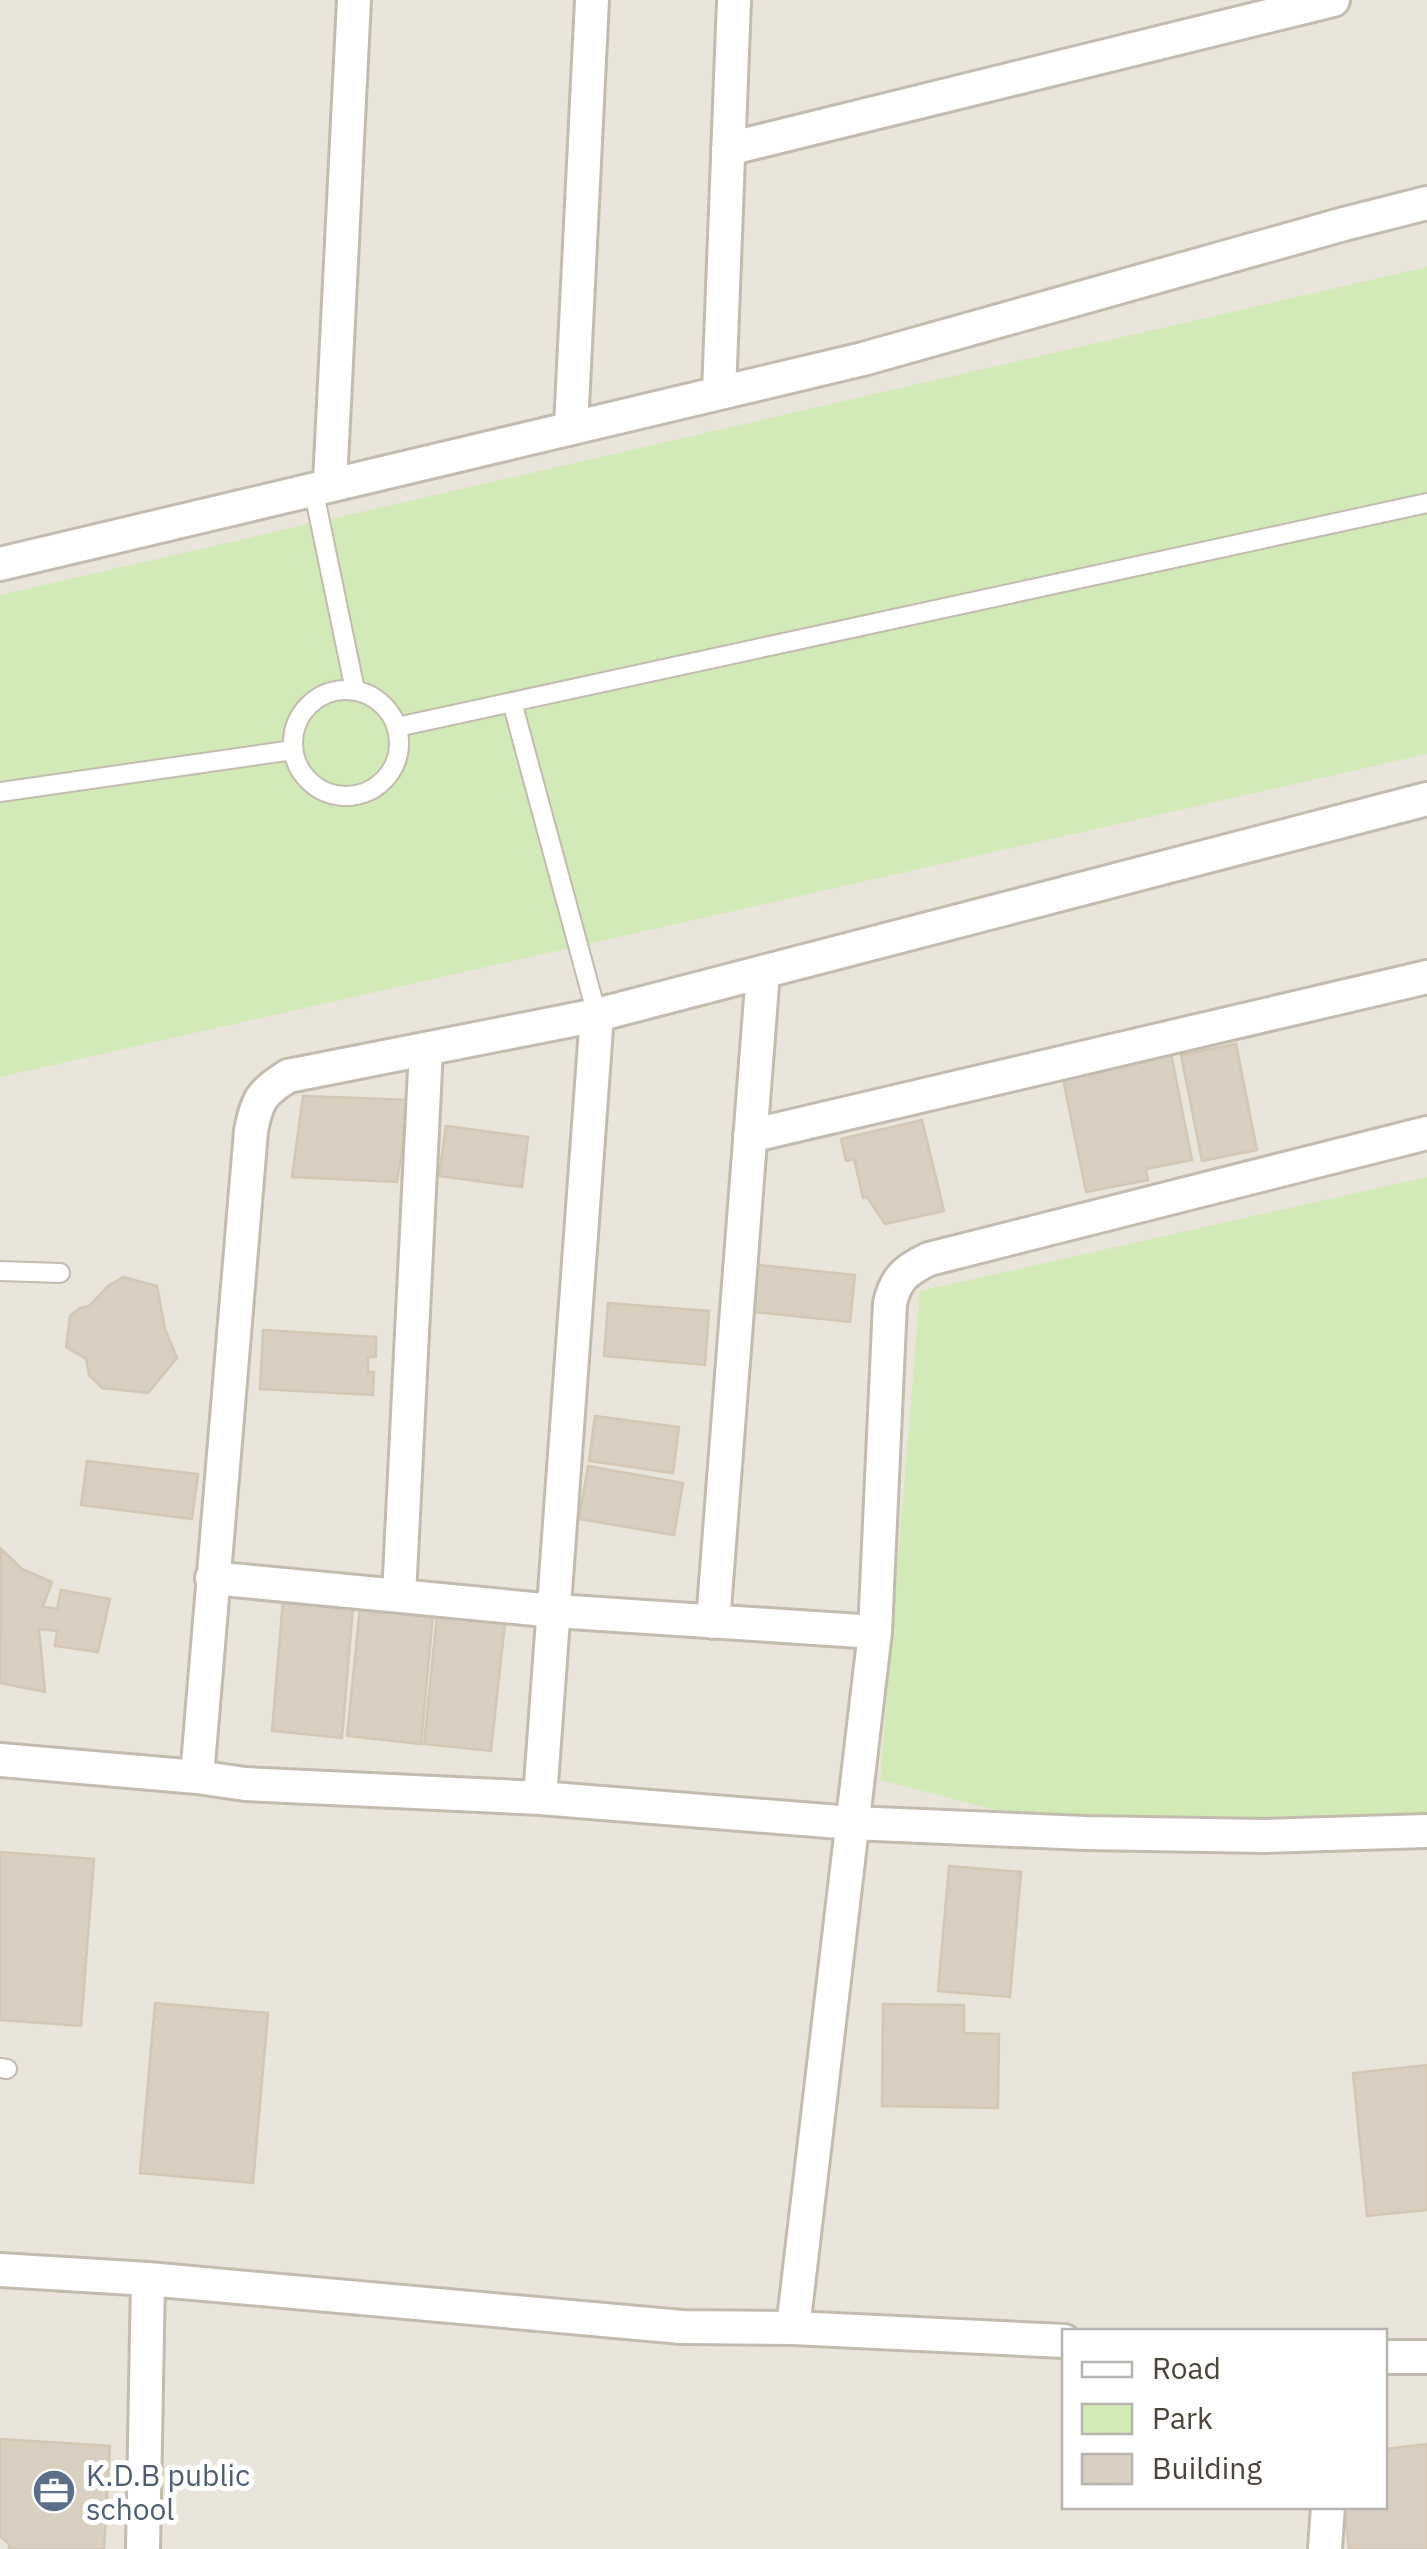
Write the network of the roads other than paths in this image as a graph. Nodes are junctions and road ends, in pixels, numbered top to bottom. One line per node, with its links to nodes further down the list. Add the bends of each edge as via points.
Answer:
1 (354, 0): 9 (street)
2 (592, 0): 8 (street)
3 (734, 0): 5 (street)
4 (1333, 0): 5 (street)
5 (728, 149): 7 (street)
6 (1427, 204): 7 (street)
7 (719, 393): 8 (street)
8 (571, 427): 9 (street)
9 (321, 486): 11 (street); 12 (lane)
10 (1427, 503): 13 (lane)
11 (0, 564)
12 (354, 690): 14 (lane, via 384,705); 15 (lane, via 336,690 305,710)
13 (512, 702): 14 (lane); 20 (lane)
14 (397, 727): 15 (lane, via 400,750 386,780 355,796 319,789 305,777)
15 (294, 750): 16 (lane)
16 (0, 792)
17 (1427, 799): 18 (street)
18 (762, 972): 20 (street); 23 (street)
19 (1427, 977): 23 (street)
20 (597, 1015): 21 (street); 28 (street)
21 (426, 1049): 26 (street, via 288,1076 266,1090 256,1107); 27 (street)
22 (1427, 1134): 30 (street, via 909,1269 895,1283 890,1303)
23 (750, 1136): 29 (street)
24 (0, 1271): 25 (lane)
25 (60, 1273)
26 (212, 1578): 27 (street); 32 (street)
27 (399, 1596): 28 (street)
28 (555, 1611): 29 (street); 33 (street)
29 (712, 1622): 30 (street)
30 (874, 1632): 34 (street)
31 (0, 1760): 32 (street)
32 (197, 1777): 33 (street)
33 (540, 1798): 34 (street)
34 (852, 1823): 35 (street, via 1265,1836); 38 (street)
35 (1427, 1832)
36 (0, 2270): 37 (street)
37 (148, 2279): 38 (street, via 682,2327); 43 (street)
38 (793, 2328): 39 (street)
39 (1062, 2341)
40 (1387, 2357): 41 (street)
41 (1427, 2357)
42 (1328, 2509): 44 (street)
43 (144, 2549)
44 (1325, 2549)

